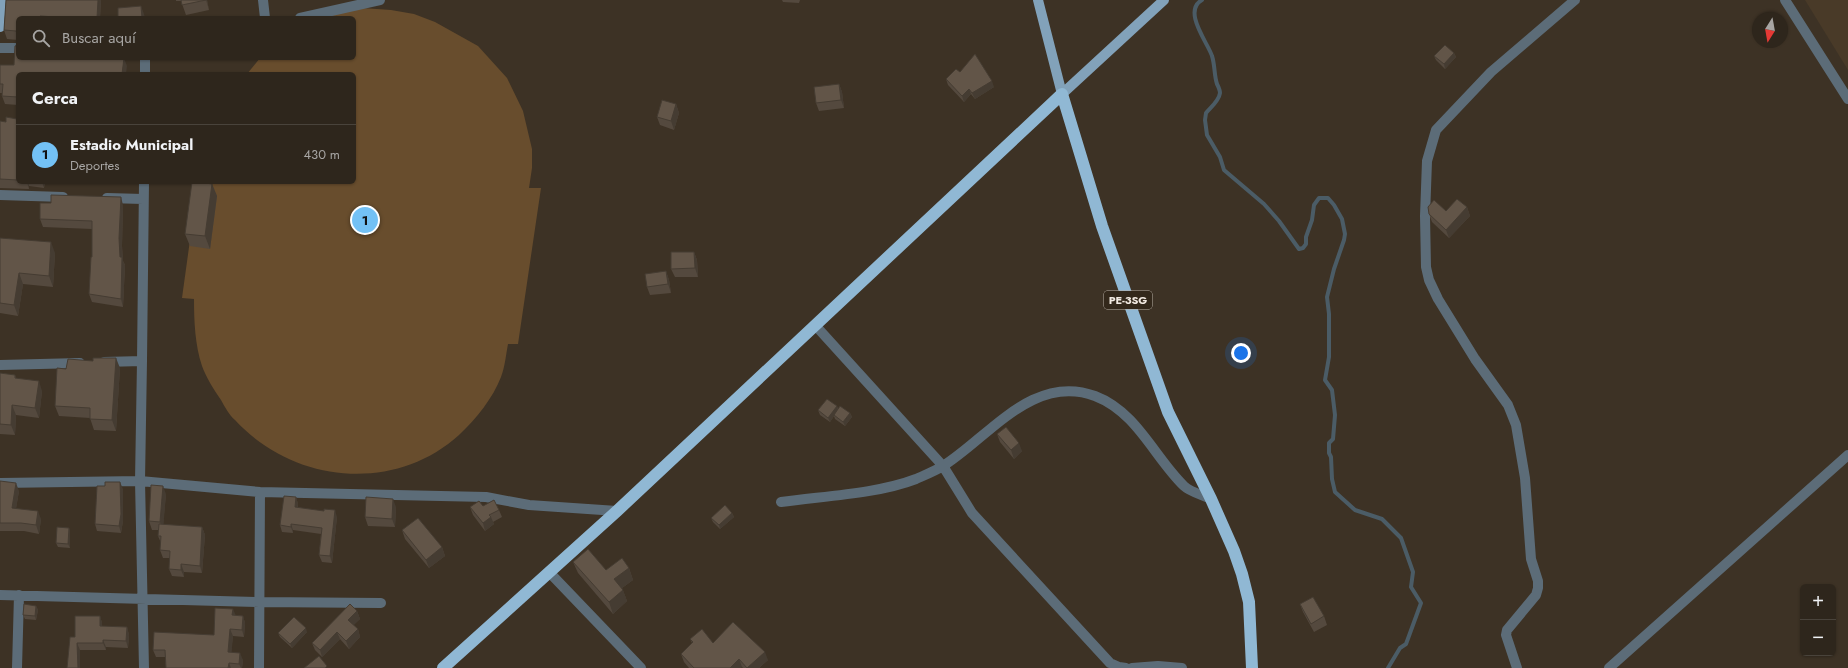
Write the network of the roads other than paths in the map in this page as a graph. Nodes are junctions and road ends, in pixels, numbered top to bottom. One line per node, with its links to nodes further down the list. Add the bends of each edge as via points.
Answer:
1 (3, 0): 10 (main road)
2 (263, 0): 8 (street)
3 (380, 0): 9 (street)
4 (1038, 0): 15 (main road)
5 (1164, 0): 15 (main road)
6 (1575, 0): 48 (street, via 1491,72 1436,130 1427,161 1425,216 1426,267 1429,280 1467,346 1508,405 1516,425 1525,478 1531,559 1538,581 1536,595 1507,630 1506,635)
7 (1785, 0): 16 (street)
8 (265, 16)
9 (309, 16)
10 (0, 27)
11 (0, 48): 12 (street)
12 (16, 48)
13 (145, 60): 14 (street)
14 (145, 72)
15 (1062, 94): 22 (highway); 30 (highway, PE-3SG, via 1102,226 1168,412)
16 (1848, 100)
17 (144, 184): 21 (street)
18 (0, 195): 19 (street)
19 (72, 197)
20 (96, 197): 21 (street)
21 (143, 198): 23 (street)
22 (815, 325): 26 (street); 32 (highway)
23 (142, 361): 24 (street); 27 (street)
24 (0, 365)
25 (1848, 455): 49 (street)
26 (943, 466): 30 (street, via 1033,399 1050,393 1073,391 1095,396 1117,408 1136,427 1185,487); 31 (street, via 914,479 877,489); 44 (street, via 972,513 1110,663)
27 (140, 481): 28 (street); 29 (street); 36 (street)
28 (0, 483)
29 (260, 492): 32 (street, via 486,496 529,504); 37 (street)
30 (1211, 500): 47 (highway, PE-3SG, via 1234,551 1247,595)
31 (781, 502)
32 (617, 511): 33 (highway)
33 (549, 572): 42 (highway); 43 (street)
34 (0, 595): 35 (street)
35 (18, 595): 36 (street); 39 (street)
36 (142, 600): 37 (street); 40 (street)
37 (259, 602): 38 (street); 41 (street)
38 (381, 603)
39 (17, 668)
40 (144, 668)
41 (259, 668)
42 (443, 668)
43 (640, 668)
44 (1126, 668)
45 (1132, 668): 46 (street)
46 (1182, 668)
47 (1252, 668)
48 (1517, 668)
49 (1609, 668)

